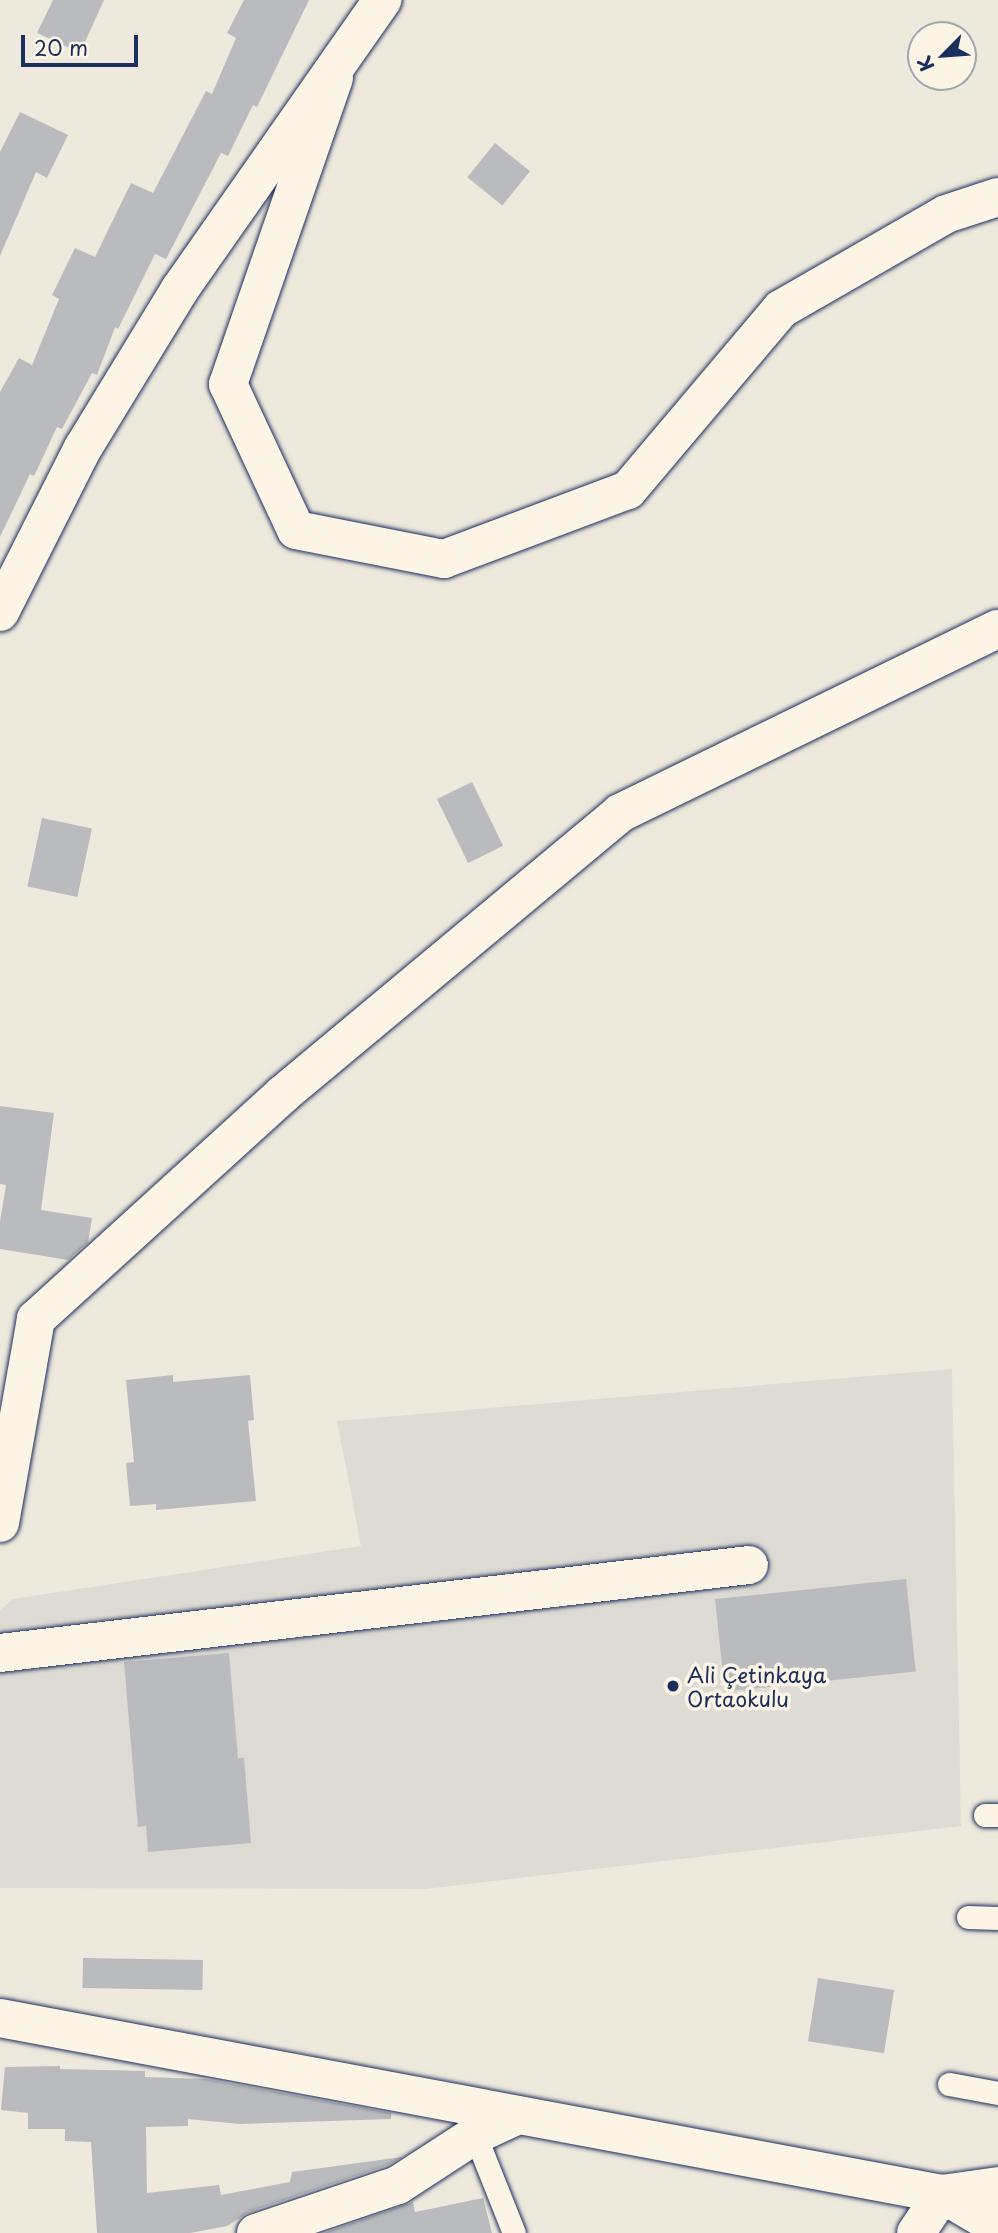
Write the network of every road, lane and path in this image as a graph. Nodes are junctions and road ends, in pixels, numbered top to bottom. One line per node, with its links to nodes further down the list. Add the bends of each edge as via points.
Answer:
1 (382, 0): 2 (street)
2 (340, 59): 3 (street, via 228,384 296,530 444,559 628,490 781,309 946,214); 4 (street, via 180,289 83,448)
3 (998, 197)
4 (0, 612)
5 (998, 629): 6 (street, via 620,813 282,1095 36,1319)
6 (0, 1522)
7 (749, 1565): 8 (street)
8 (0, 1653)
9 (968, 1917): 10 (lane)
10 (998, 1918)
11 (0, 2018): 14 (street)
12 (949, 2084): 13 (lane)
13 (998, 2093)
14 (518, 2115): 15 (street); 17 (street)
15 (475, 2134): 18 (street, via 398,2185); 21 (lane)
16 (998, 2186): 17 (street)
17 (942, 2194): 19 (street); 22 (street)
18 (295, 2227): 20 (street)
19 (998, 2227)
20 (256, 2233)
21 (514, 2233)
22 (916, 2233)

